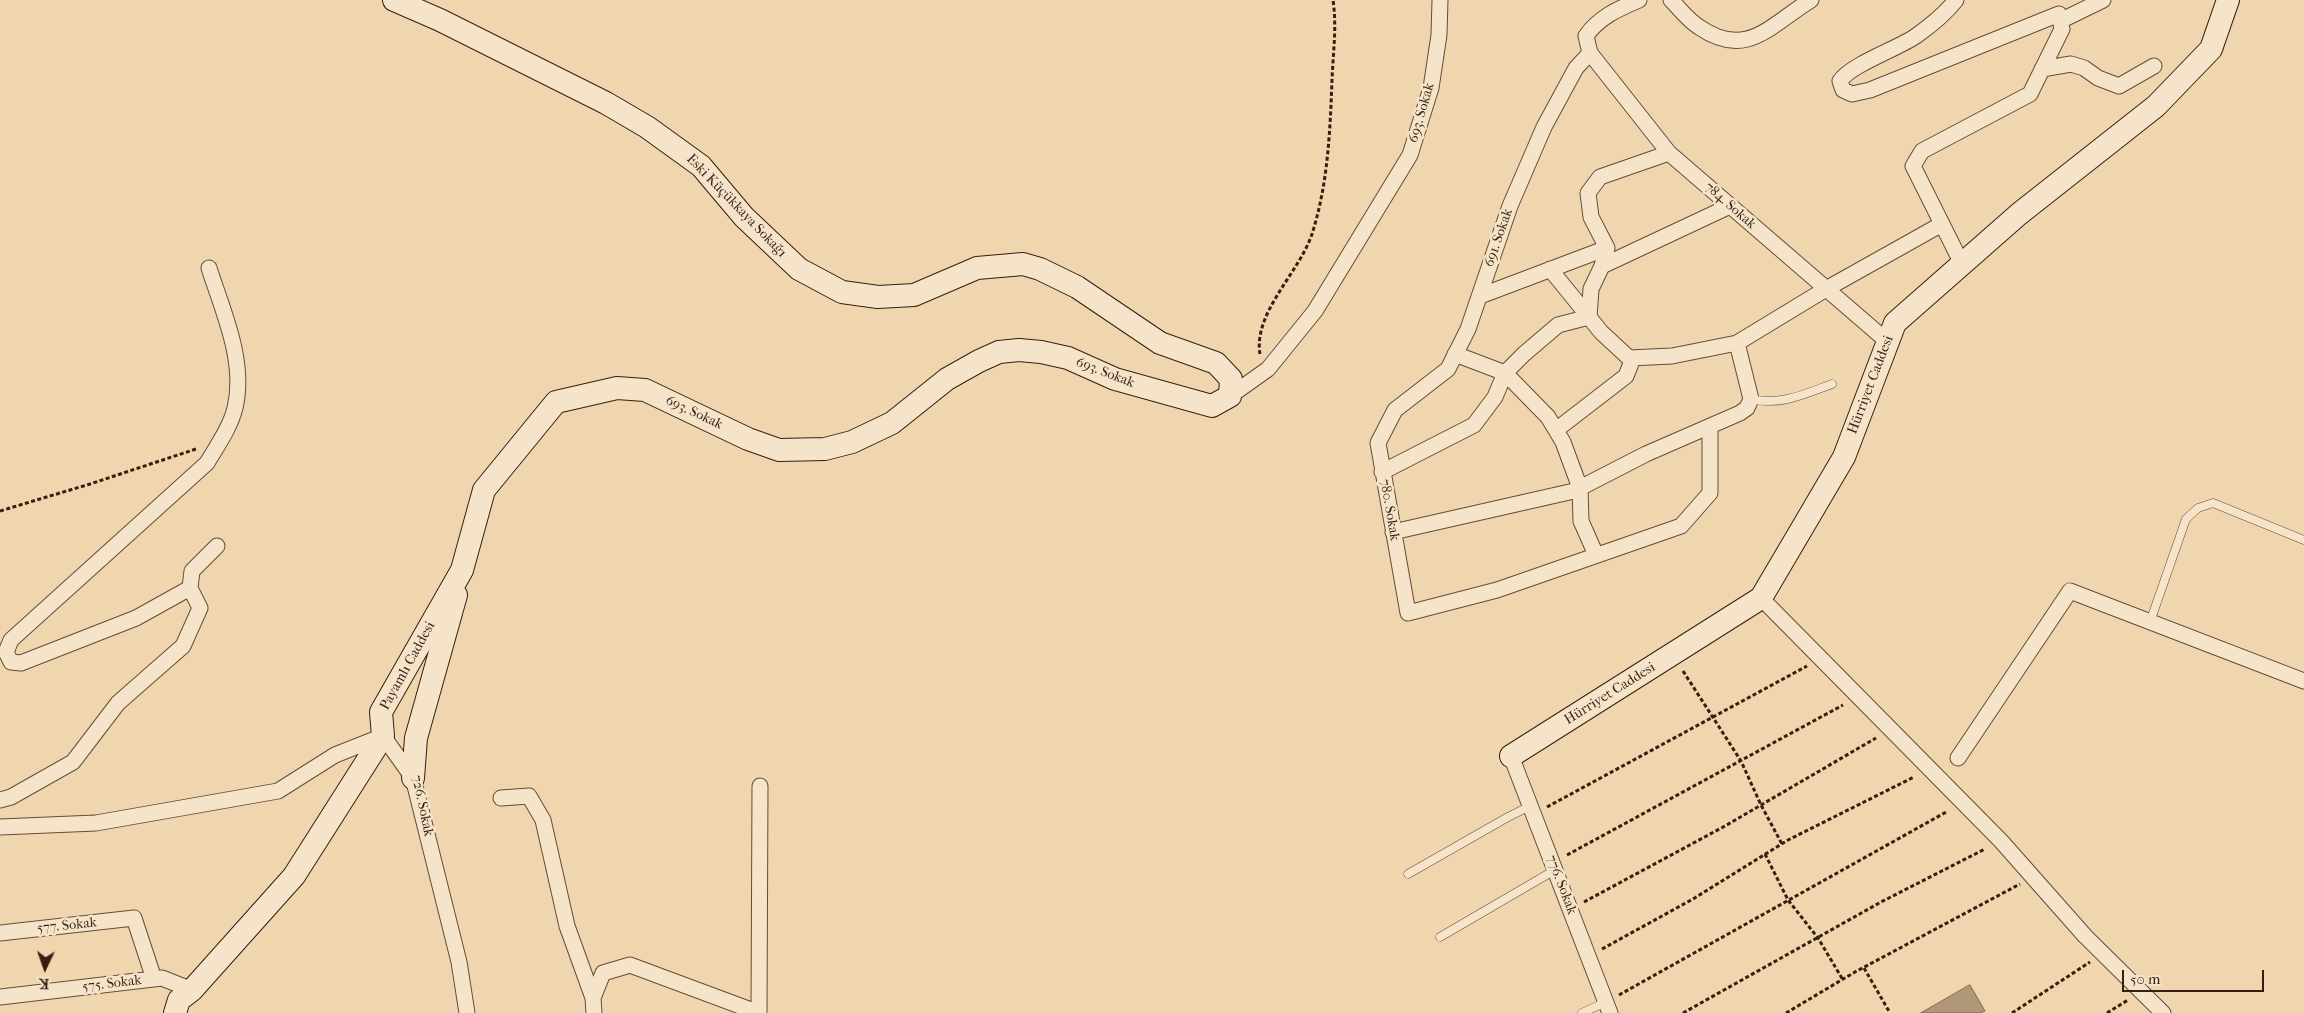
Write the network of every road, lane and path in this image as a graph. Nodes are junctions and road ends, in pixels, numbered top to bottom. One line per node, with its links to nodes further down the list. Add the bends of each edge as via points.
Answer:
1 (394, 0): 32 (street, Eski Küçükkaya Sokağı, via 606,103 647,127 701,166 781,254 799,269 842,292 896,297 914,295 977,268 1023,264 1077,287 1160,343 1216,363 1230,379)
2 (1333, 0): 29 (path, via 1335,33 1331,117 1322,198 1302,256 1264,319 1258,346)
3 (1440, 0): 29 (street, 693. Sokak, via 1439,35 1431,88 1410,155 1315,311)
4 (1640, 0): 11 (street, via 1595,24 1586,36)
5 (1671, 0): 6 (street, via 1698,26 1724,40 1737,42 1755,37)
6 (1811, 0)
7 (1956, 0): 10 (street, via 1916,36 1842,77 1843,90 1852,94 1870,90 2059,14)
8 (2103, 0): 10 (street)
9 (2228, 0): 18 (street, Hürriyet Caddesi, via 2211,49 2156,106 2019,214)
10 (2060, 21): 13 (street, via 2062,29)
11 (1590, 53): 14 (street, 784. Sokak); 23 (street, 691. Sokak, via 1576,68 1544,127 1510,206)
12 (2154, 66): 13 (street, via 2119,86 2071,64)
13 (2042, 68): 16 (street, via 2030,94 1922,151 1913,166)
14 (1669, 153): 15 (street, 784. Sokak); 17 (street, via 1600,177 1588,193 1591,217)
15 (1730, 206): 19 (street); 22 (street, 784. Sokak)
16 (1942, 224): 18 (street); 22 (street)
17 (1607, 248): 19 (street); 21 (street)
18 (1962, 264): 25 (street, Hürriyet Caddesi, via 1895,323)
19 (1602, 266): 24 (street, via 1591,289)
20 (209, 268): 38 (street, via 235,352 239,384 235,408)
21 (1550, 269): 23 (street); 24 (street)
22 (1826, 289): 25 (street, 784. Sokak); 26 (street)
23 (1480, 296): 27 (street, 691. Sokak)
24 (1589, 317): 28 (street); 30 (street, via 1558,325)
25 (1888, 342): 48 (street, Hürriyet Caddesi, via 1844,457)
26 (1737, 343): 28 (street, via 1672,356); 33 (street)
27 (1455, 354): 30 (street); 35 (street, 691. Sokak, via 1448,369)
28 (1629, 358): 37 (street, via 1632,361 1626,376)
29 (1268, 369): 32 (street, 693. Sokak)
30 (1505, 373): 37 (street, via 1548,417); 39 (street, via 1495,397 1474,425)
31 (1832, 384): 33 (lane, via 1781,402)
32 (1230, 396): 34 (street, 693. Sokak, via 1212,406 1115,379 1068,358 1019,350 999,352 947,379 892,423 852,442 805,451 779,450 748,439 645,390 617,388)
33 (1751, 399): 36 (street, via 1747,408)
34 (556, 402): 46 (street, Payamlı Caddesi, via 484,490)
35 (1395, 410): 39 (street, 780. Sokak, via 1378,442)
36 (1710, 428): 40 (street, via 1646,454); 45 (street, via 1710,493 1681,526)
37 (1556, 430): 40 (street)
38 (220, 440): 41 (path); 47 (street, via 208,463 11,640 6,652 10,662 21,664 136,618)
39 (1382, 472): 42 (street, 780. Sokak)
40 (1580, 488): 42 (street); 45 (street, via 1581,521)
41 (0, 511)
42 (1393, 532): 45 (street, 780. Sokak, via 1408,614 1497,590)
43 (2304, 540): 49 (lane, via 2213,503 2198,508 2186,520)
44 (217, 546): 47 (street, via 192,571)
45 (1596, 555)
46 (462, 570): 56 (street, Payamlı Caddesi, via 381,712); 61 (street, 726. Sokak, via 446,639 416,738)
47 (190, 588): 64 (street, via 200,608 184,646 118,702 73,762)
48 (1761, 598): 50 (street, Hürriyet Caddesi); 51 (street)
49 (2150, 622): 52 (street); 58 (street, via 2070,591)
50 (1672, 654): 54 (path); 57 (street, Hürriyet Caddesi)
51 (1821, 659): 53 (street); 54 (path)
52 (2304, 681)
53 (1859, 696): 55 (street); 59 (path)
54 (1712, 718): 59 (path); 67 (path)
55 (1891, 729): 60 (street); 66 (path)
56 (383, 736): 61 (street); 68 (street, via 335,756 278,791 96,824); 85 (street, via 294,876)
57 (1511, 756): 67 (street, 776. Sokak)
58 (1958, 758)
59 (1741, 761): 66 (path); 72 (path)
60 (1930, 769): 65 (street); 70 (path)
61 (413, 778): 91 (street, 726. Sokak, via 459,962)
62 (760, 786): 92 (street)
63 (501, 798): 88 (street, via 529,796 543,820 567,926)
64 (0, 800)
65 (1964, 802): 69 (street); 75 (path)
66 (1761, 805): 70 (path); 76 (path)
67 (1532, 810): 72 (street, 776. Sokak); 73 (lane, via 1508,816)
68 (0, 828)
69 (2001, 840): 74 (street); 79 (path)
70 (1782, 844): 71 (path)
71 (1765, 854): 75 (path); 81 (path, via 1692,899)
72 (1554, 867): 76 (street, 776. Sokak); 78 (lane)
73 (1408, 874)
74 (2033, 877): 80 (street); 82 (path)
75 (1788, 900): 79 (path); 89 (path)
76 (1570, 909): 81 (street, 776. Sokak)
77 (0, 933): 83 (street, 577. Sokak, via 134,918)
78 (1440, 937)
79 (1818, 938): 84 (path); 94 (path)
80 (2103, 953): 86 (street); 97 (path)
81 (1588, 956): 89 (street, 776. Sokak)
82 (1864, 968): 84 (path); 96 (path)
83 (154, 979): 85 (street, 575. Sokak, via 162,978); 87 (street, 575. Sokak)
84 (1843, 980): 95 (path)
85 (192, 990): 90 (street, via 179,1000)
86 (2142, 991): 98 (path); 99 (street)
87 (0, 997)
88 (594, 1005): 92 (street, via 603,973 630,965)
89 (1608, 1008): 93 (lane)
90 (175, 1013)
91 (467, 1013)
92 (759, 1013)
93 (1582, 1013)
94 (1683, 1013)
95 (1786, 1013)
96 (1890, 1013)
97 (2012, 1013)
98 (2107, 1013)
99 (2164, 1013)

